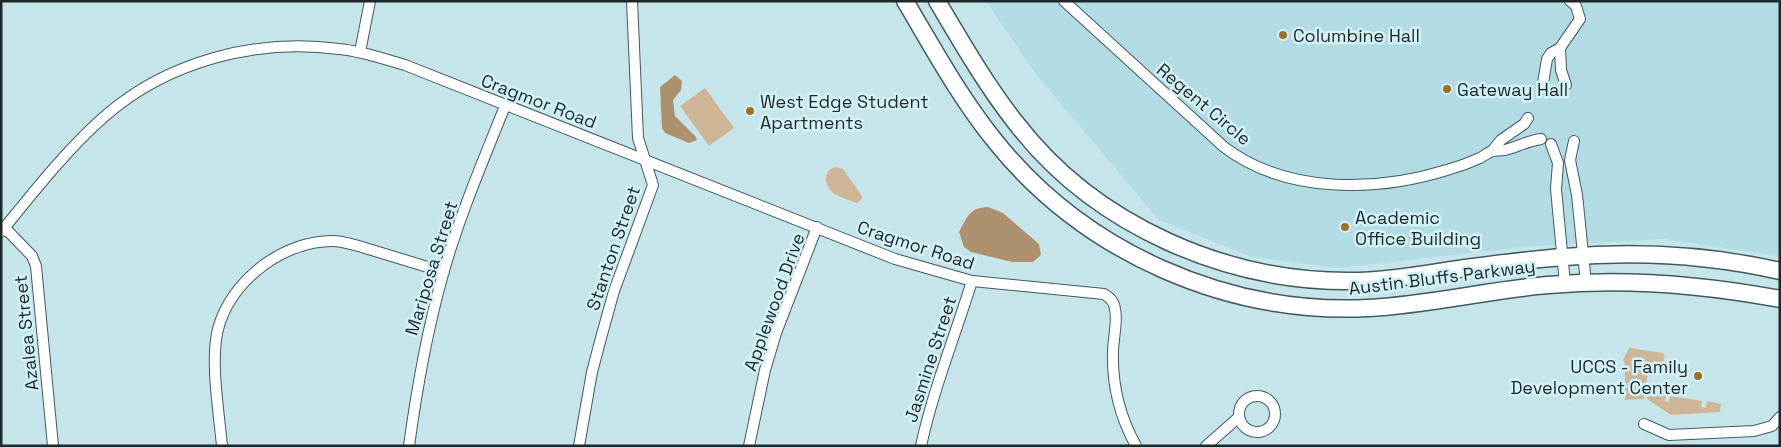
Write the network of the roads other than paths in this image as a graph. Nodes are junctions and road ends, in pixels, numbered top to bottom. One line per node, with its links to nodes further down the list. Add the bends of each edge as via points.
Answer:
1 (370, 1): 8 (street)
2 (632, 1): 15 (street, Stanton Street, via 638,138)
3 (904, 1): 24 (main road, Austin Bluffs Parkway, via 964,97 994,140 1015,163 1049,198 1076,218 1131,254 1166,271 1236,295 1334,309 1370,308)
4 (937, 1): 19 (main road, Austin Bluffs Parkway, via 987,83 1044,155 1092,198 1177,246 1214,260 1272,275 1359,281)
5 (1064, 1): 14 (street, Regent Circle, via 1224,146 1248,162 1275,172 1332,184 1388,183 1446,170)
6 (1570, 1): 7 (street, via 1576,6 1580,19)
7 (1560, 48): 9 (street, via 1561,70); 10 (street, via 1547,59)
8 (360, 52): 11 (street, Cragmor Road, via 405,65); 17 (street, Cragmor Road, via 291,46 234,53 178,70 105,115)
9 (1566, 85)
10 (1542, 89)
11 (505, 106): 15 (street, Cragmor Road); 21 (street, Mariposa Street, via 471,191)
12 (1528, 118): 14 (street, Regent Circle)
13 (1574, 141): 18 (street, via 1570,160)
14 (1492, 151): 19 (street, Regent Circle, via 1525,142 1546,142 1558,163 1556,189)
15 (644, 159): 16 (street, Cragmor Road); 32 (street, Stanton Street, via 653,185 614,291 589,389)
16 (817, 227): 22 (street, Cragmor Road, via 895,259); 33 (street, Applewood Drive, via 764,370)
17 (3, 230): 29 (street, Azalea Street, via 32,256 36,266)
18 (1584, 255): 19 (main road, Austin Bluffs Parkway); 20 (main road, Austin Bluffs Parkway, via 1686,257); 23 (street)
19 (1563, 257): 24 (street, Regent Circle)
20 (1780, 270)
21 (444, 272): 30 (street, via 336,241 304,246 268,261 245,281 218,330 216,371); 31 (street, Mariposa Street, via 423,353)
22 (972, 282): 34 (street, Jasmine Street, via 935,389); 35 (street, Cragmor Road, via 1096,292 1112,300 1116,310 1113,373 1124,418)
23 (1586, 283): 24 (main road, Austin Bluffs Parkway); 25 (main road, Austin Bluffs Parkway, via 1667,285)
24 (1565, 284)
25 (1780, 299)
26 (1239, 417): 36 (street)
27 (1780, 417): 28 (street, via 1772,426 1754,431 1669,435)
28 (1644, 424)
29 (53, 446)
30 (222, 446)
31 (409, 446)
32 (579, 446)
33 (749, 446)
34 (921, 446)
35 (1136, 446)
36 (1206, 446)

